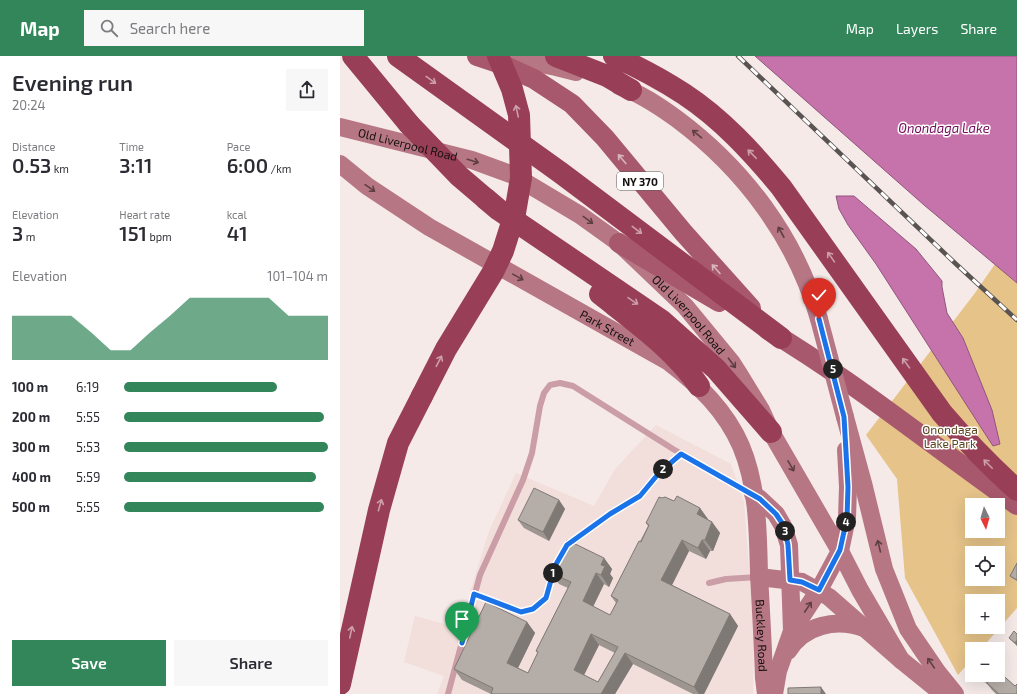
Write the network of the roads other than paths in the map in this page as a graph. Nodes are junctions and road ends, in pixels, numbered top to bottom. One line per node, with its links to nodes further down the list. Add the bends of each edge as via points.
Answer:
1 (353, 56): 10 (highway, bridge, via 409,124 459,176)
2 (399, 56): 12 (highway, one-way to 12, via 561,173)
3 (477, 56): 12 (main road, NY 370, one-way to 3, via 683,232 605,138 572,104 534,79)
4 (500, 56): 7 (main road, via 556,67); 30 (highway, one-way to 4, bridge, via 379,510 398,443 446,349 493,272 503,251 515,213 521,178 519,114)
5 (556, 56): 7 (highway, via 607,76)
6 (614, 56): 17 (highway, one-way to 6, via 992,468 942,413 782,187 762,163 733,134 684,94)
7 (631, 90): 16 (main road, one-way to 7, bridge, via 844,417 819,319 810,290 778,226 746,182 699,135)
8 (340, 127): 11 (main road, Old Liverpool Road / NY 370, one-way to 11, via 472,160 513,175 580,215)
9 (340, 164): 13 (main road, Park Street, one-way to 13, via 405,212 669,362)
10 (486, 199): 13 (highway, via 509,223 678,359); 14 (highway, one-way to 14, via 675,331 716,369)
11 (619, 243): 12 (main road, NY 370); 14 (main road, Old Liverpool Road, one-way to 14, via 685,306 732,363 761,410)
12 (781, 338): 19 (main road, NY 370, via 864,392)
13 (699, 386): 18 (main road, Park Street, via 730,425 741,446)
14 (771, 432): 20 (main road, Old Liverpool Road, one-way to 20)
15 (681, 454): 18 (lane); 25 (lane, via 659,473 640,496 567,545 555,566 546,598 533,609 521,612); 25 (lane, via 573,386 561,382 550,385 540,406 532,453 523,480)
16 (855, 485): 20 (main road); 35 (main road, one-way to 16, via 938,673 908,629)
17 (1017, 490)
18 (753, 494): 21 (main road, Park Street); 22 (main road, via 776,514 784,526)
19 (1017, 505)
20 (840, 550): 24 (main road); 29 (main road, Old Liverpool Road)
21 (760, 577): 22 (main road, Old Liverpool Road); 23 (lane); 32 (main road, Buckley Road)
22 (790, 580): 24 (main road, Old Liverpool Road, via 802,582); 27 (main road)
23 (708, 583)
24 (819, 590): 26 (main road, Old Liverpool Road); 27 (main road, one-way to 24)
25 (474, 594): 31 (lane)
26 (865, 628): 28 (main road, via 845,623 828,624 812,629 791,645); 29 (main road, Old Liverpool Road)
27 (792, 631): 28 (main road)
28 (783, 658): 33 (main road)
29 (901, 660): 34 (main road, Old Liverpool Road)
30 (340, 684)
31 (448, 694)
32 (766, 694)
33 (774, 694)
34 (943, 694)
35 (956, 694)

